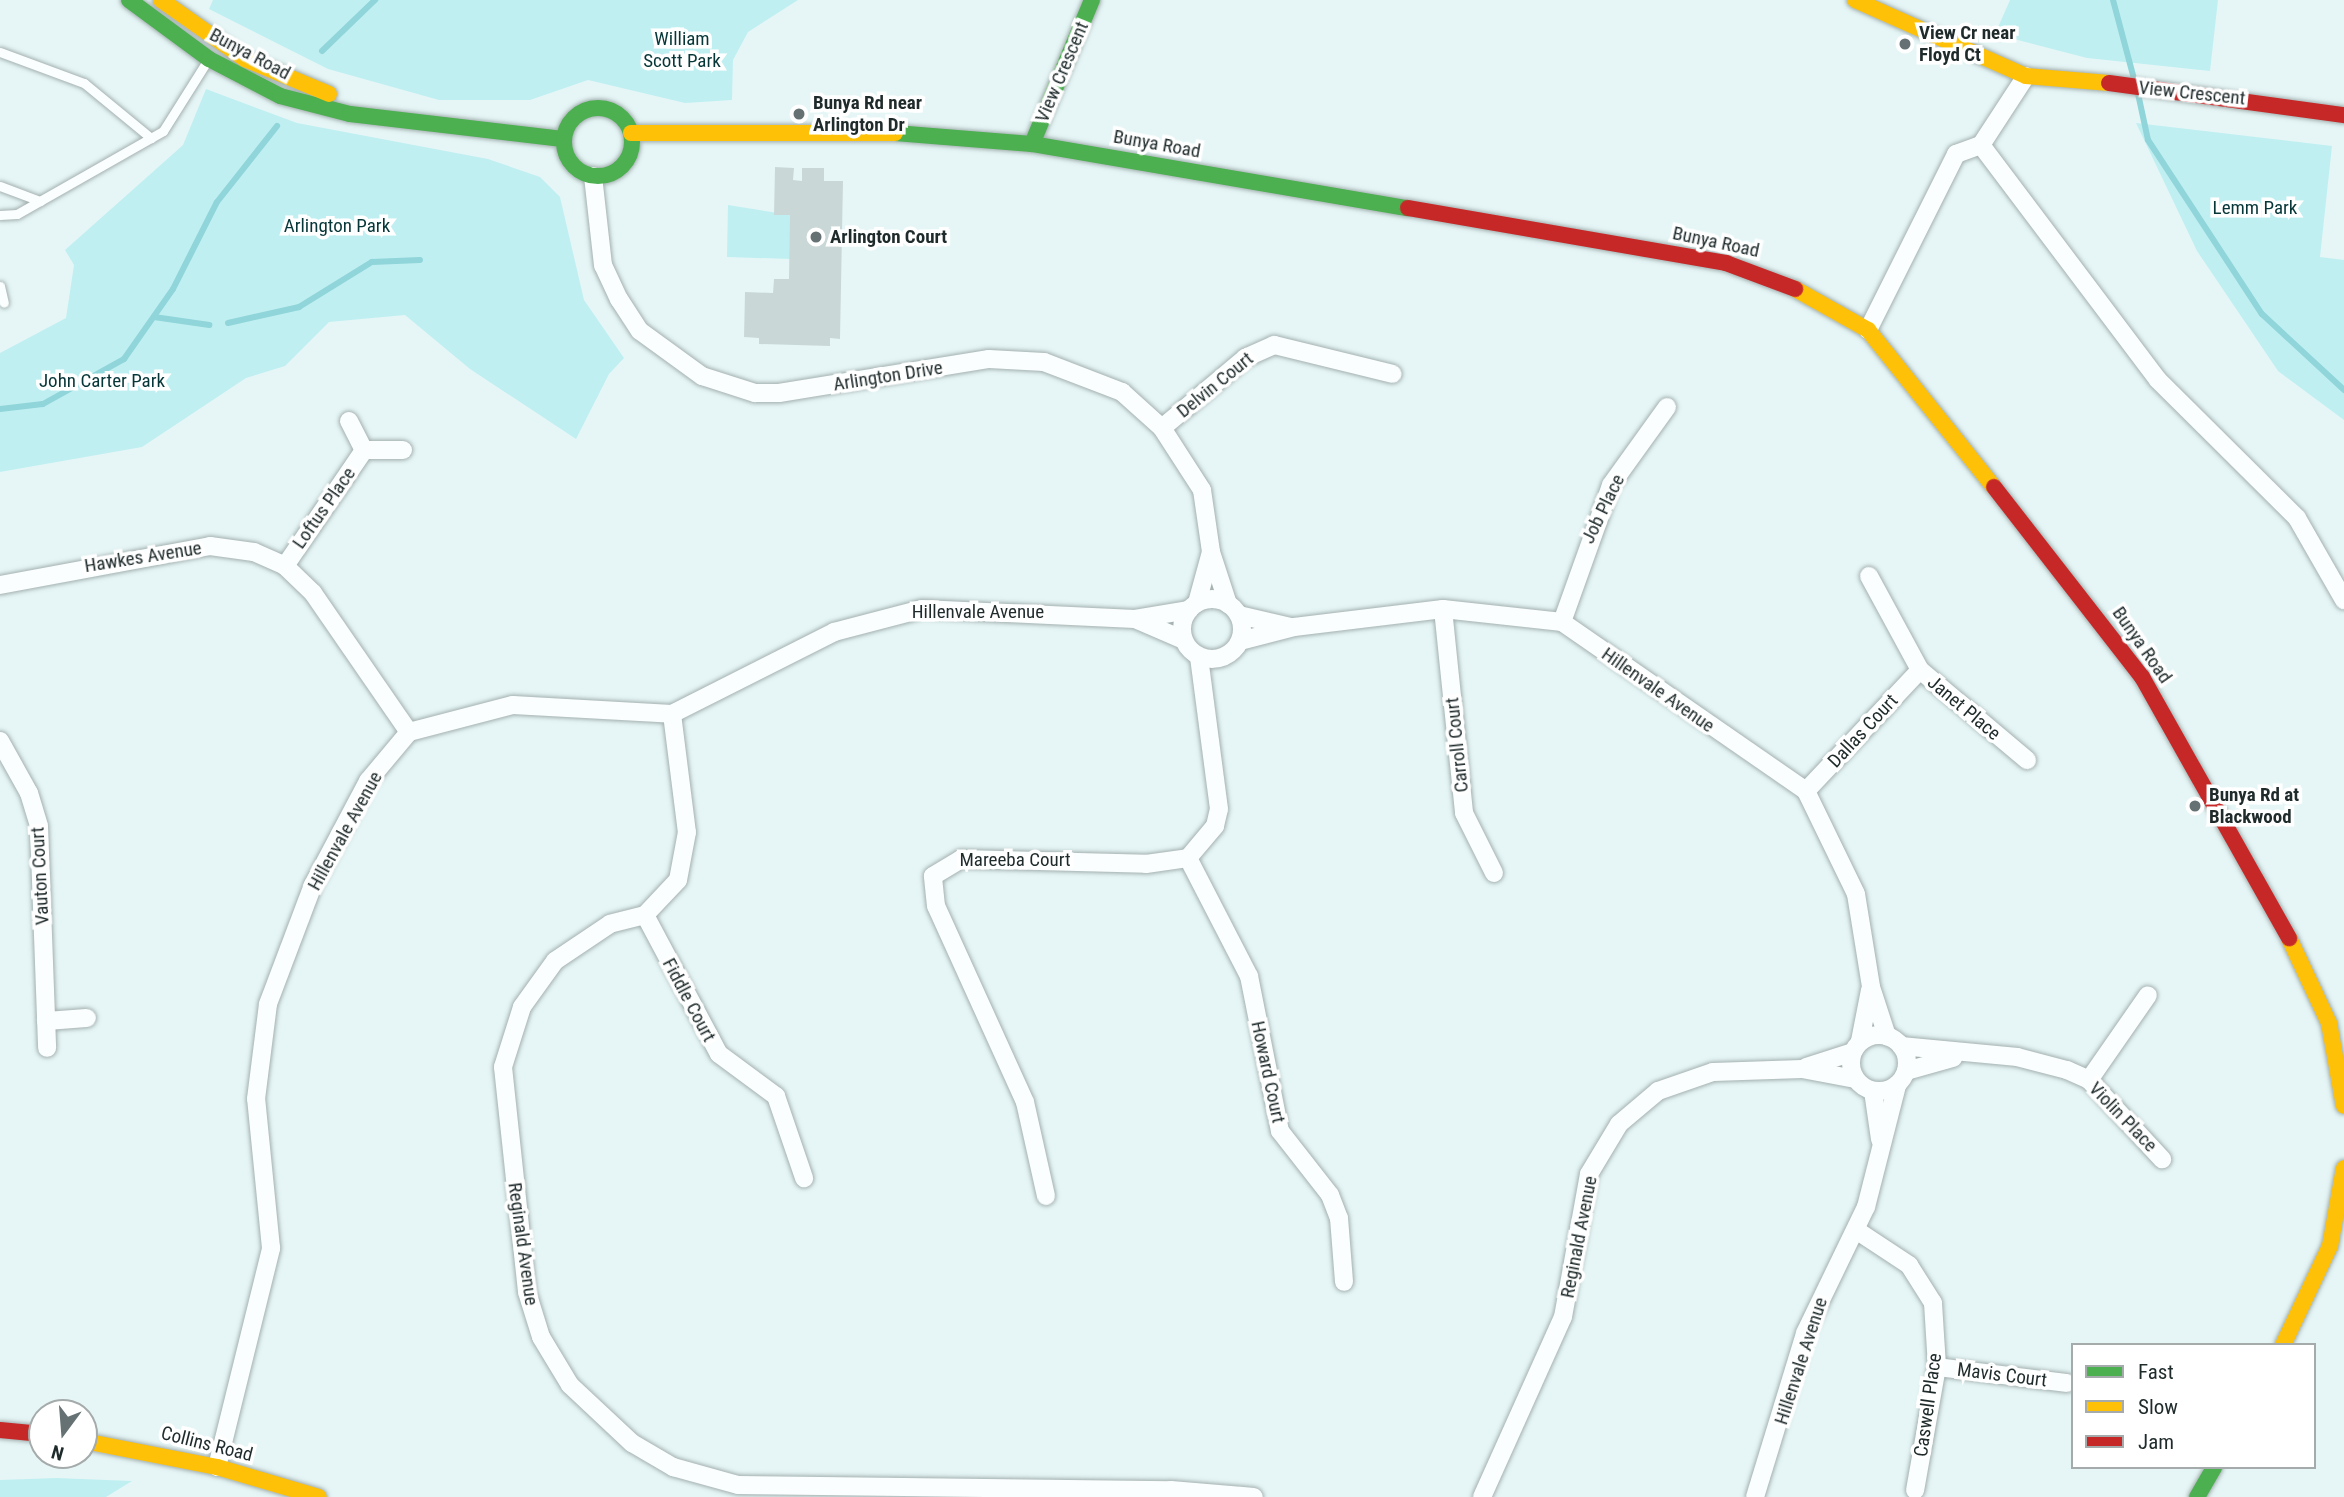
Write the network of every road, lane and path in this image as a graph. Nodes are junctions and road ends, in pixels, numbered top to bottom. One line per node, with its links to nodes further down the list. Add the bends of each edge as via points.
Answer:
1 (129, 0): 7 (street, Bunya Road)
2 (161, 0): 5 (street, Bunya Road)
3 (1092, 0): 14 (street, View Crescent)
4 (1856, 0): 8 (street, View Crescent)
5 (218, 43): 7 (lane); 10 (street, Bunya Road, via 286,79)
6 (0, 52): 12 (lane, via 84,83)
7 (209, 59): 10 (street, Bunya Road, via 281,96 349,114); 12 (lane, via 163,131)
8 (2026, 76): 9 (street, View Crescent); 15 (street)
9 (2344, 115)
10 (407, 117): 13 (street, Bunya Road)
11 (631, 133): 13 (street, via 620,115 589,108 571,120); 14 (street, Bunya Road, via 884,132); 16 (street, via 624,165)
12 (151, 138): 18 (lane)
13 (563, 139): 16 (street, via 568,159)
14 (1032, 144): 22 (street, Bunya Road, via 1726,263 1785,280)
15 (1981, 145): 22 (street, via 1956,154); 32 (street, via 2158,380 2297,518)
16 (593, 176): 26 (street, Arlington Drive, via 603,265 619,299 640,331 702,376 755,393 779,393 989,359 1044,362 1122,392)
17 (0, 186): 18 (lane)
18 (40, 201): 19 (lane)
19 (0, 215)
20 (0, 286): 21 (lane)
21 (4, 303)
22 (1868, 330): 68 (street, Bunya Road, via 2142,677 2303,964 2329,1023)
23 (1393, 374): 26 (street, Delvin Court, via 1274,345 1245,358)
24 (1667, 407): 39 (street, Job Place, via 1611,485)
25 (349, 421): 27 (street, Loftus Place)
26 (1162, 428): 29 (street, Arlington Drive, via 1202,490)
27 (364, 450): 28 (street, Loftus Place); 30 (street, Loftus Place)
28 (403, 450)
29 (1211, 552): 35 (street, Arlington Drive); 37 (street, Arlington Drive)
30 (285, 566): 33 (street, Hawkes Avenue, via 254,552 210,546); 48 (street, Hawkes Avenue, via 341,631)
31 (1869, 576): 45 (street, Janet Place)
32 (2336, 577): 34 (street)
33 (0, 585)
34 (2344, 600)
35 (1193, 606): 37 (street); 38 (street, Hillenvale Avenue); 41 (street)
36 (1443, 609): 39 (street, Hillenvale Avenue); 40 (street, Hillenvale Avenue); 53 (street, Carroll Court, via 1464,813)
37 (1233, 610): 40 (street, Hillenvale Avenue); 42 (street)
38 (1135, 619): 41 (street, Hillenvale Avenue); 47 (street, Hillenvale Avenue, via 998,609 922,609 874,617)
39 (1562, 622): 51 (street, Hillenvale Avenue)
40 (1294, 627): 42 (street, Hillenvale Avenue)
41 (1184, 639): 43 (street)
42 (1240, 641): 44 (street)
43 (1199, 657): 44 (street); 46 (street)
44 (1221, 658): 46 (street)
45 (1920, 670): 50 (street, Janet Place); 51 (street, Dallas Court)
46 (1209, 696): 52 (street, via 1219,809 1214,826)
47 (671, 714): 48 (street, Hillenvale Avenue, via 513,705); 54 (street, via 685,863)
48 (410, 732): 82 (street, Hillenvale Avenue, via 368,781 313,885 268,1004 256,1099 271,1248)
49 (0, 741): 58 (street, Vauton Court, via 29,793 39,826)
50 (2026, 760)
51 (1806, 791): 55 (street, Hillenvale Avenue, via 1856,894)
52 (1188, 858): 73 (street, Mareeba Court, via 1146,864 961,859 933,876 936,906 1025,1102); 75 (street, Howard Court, via 1246,968 1280,1130 1319,1179 1339,1218)
53 (1494, 873)
54 (645, 915): 72 (street, Fiddle Court, via 719,1054 776,1096); 86 (street, Reginald Avenue, via 610,924 555,961 522,1007 503,1067 534,1318 570,1385 607,1424 673,1467 771,1489 1171,1490)
55 (1871, 987): 59 (street, Hillenvale Avenue); 60 (street, Hillenvale Avenue)
56 (2148, 995): 66 (street)
57 (88, 1018): 58 (street)
58 (46, 1021): 61 (street, Vauton Court)
59 (1894, 1041): 60 (street, Reginald Avenue); 62 (street, Violin Place); 64 (street, Hillenvale Avenue)
60 (1857, 1047): 63 (street, Reginald Avenue); 65 (street, Hillenvale Avenue)
61 (47, 1048)
62 (1960, 1056): 64 (street, Violin Place); 66 (street, Violin Place, via 2046,1062)
63 (1802, 1069): 65 (street, Reginald Avenue); 87 (street, Reginald Avenue, via 1691,1077 1658,1091 1619,1124 1589,1174 1563,1317)
64 (1902, 1078): 67 (street, Violin Place); 69 (street, Hillenvale Avenue)
65 (1855, 1079): 67 (street)
66 (2089, 1080): 70 (street, Violin Place)
67 (1873, 1091): 69 (street, Hillenvale Avenue)
68 (2344, 1106)
69 (1881, 1149): 74 (street, Hillenvale Avenue)
70 (2162, 1159)
71 (2344, 1168): 76 (street, via 2330,1246)
72 (804, 1178)
73 (1046, 1196)
74 (1856, 1230): 77 (street, Caswell Place, via 1909,1265 1924,1283 1937,1324); 88 (street, Hillenvale Avenue, via 1805,1333)
75 (1344, 1283)
76 (2284, 1343)
77 (1937, 1367): 78 (street, Mavis Court); 84 (street, Caswell Place)
78 (2067, 1383)
79 (0, 1430): 80 (street)
80 (28, 1433)
81 (98, 1443): 82 (street, Collins Road)
82 (217, 1467): 85 (street, Collins Road)
83 (2213, 1469): 89 (street)
84 (1915, 1490)
85 (319, 1497)
86 (1254, 1497)
87 (1482, 1497)
88 (1755, 1497)
89 (2197, 1497)

